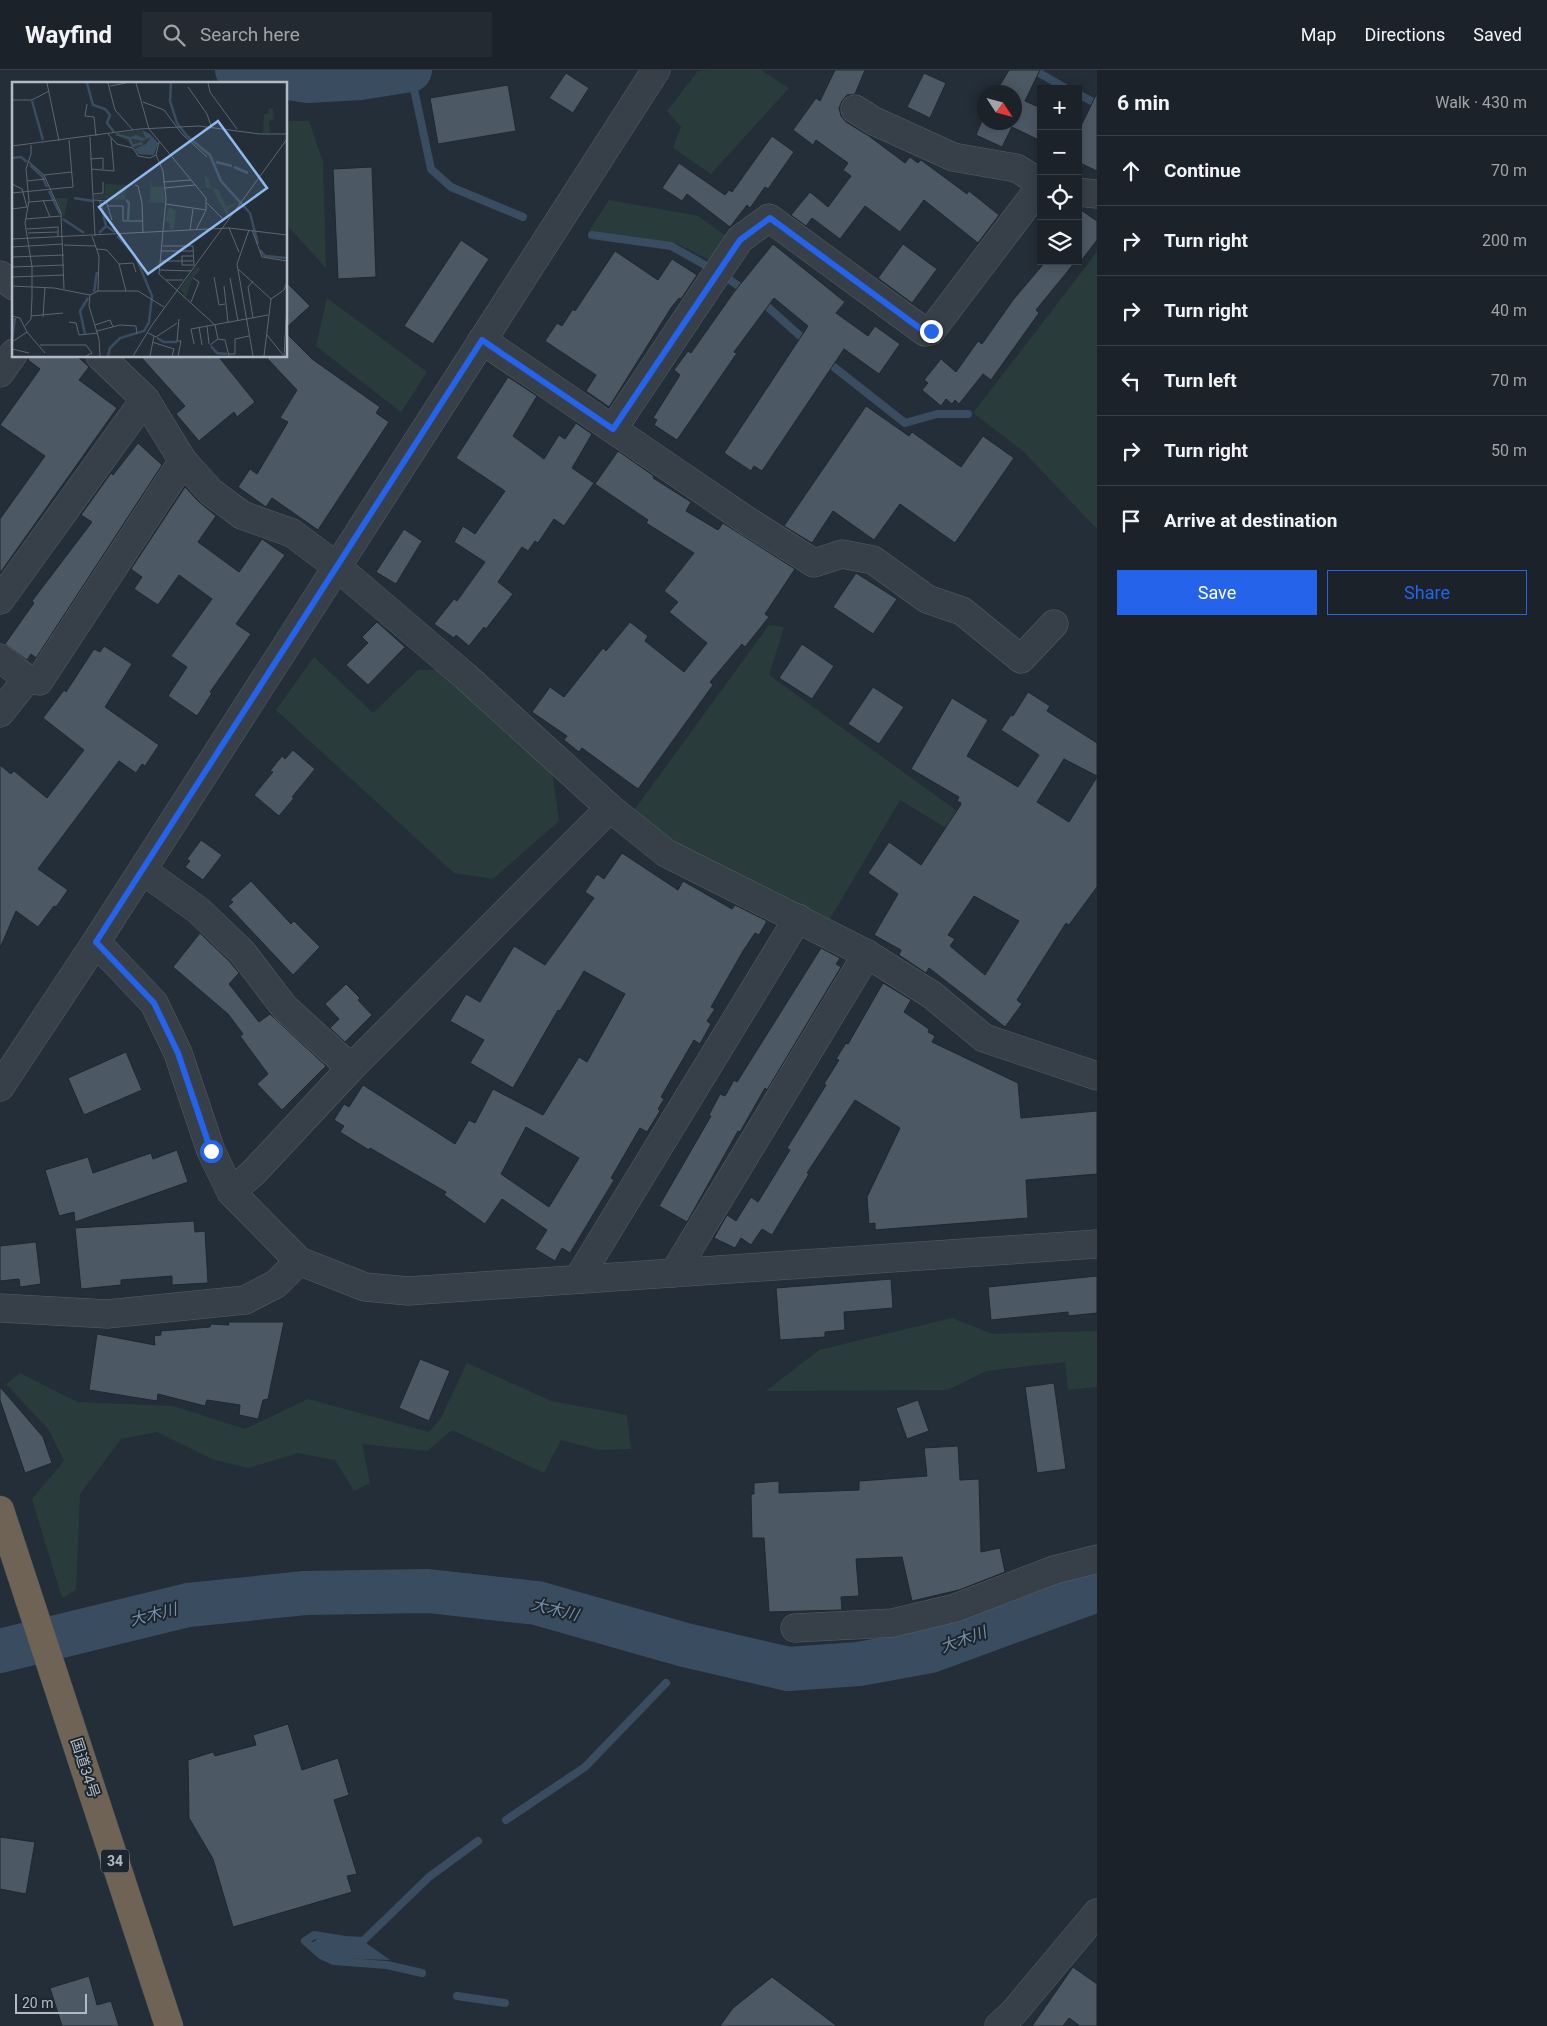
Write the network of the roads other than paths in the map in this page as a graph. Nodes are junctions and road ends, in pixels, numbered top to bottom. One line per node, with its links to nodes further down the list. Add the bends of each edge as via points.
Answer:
1 (656, 70): 9 (street)
2 (855, 109): 3 (street, via 953,157 1016,168)
3 (1037, 182)
4 (1037, 190): 14 (street, via 931,331 925,332 770,218 740,240)
5 (1082, 192): 6 (street)
6 (1097, 194)
7 (0, 275): 8 (street)
8 (12, 284)
9 (482, 340): 14 (street); 16 (street)
10 (12, 357): 12 (street)
11 (102, 358): 13 (street)
12 (0, 372)
13 (145, 399): 15 (street); 17 (street)
14 (613, 429): 18 (street, via 814,563 842,554 873,560 927,599 962,611 1021,659)
15 (183, 461): 16 (street, via 211,492 242,515 292,533); 20 (street, via 39,681)
16 (336, 566): 22 (street, via 465,676); 23 (street)
17 (0, 600)
18 (1054, 624)
19 (0, 658): 20 (street)
20 (27, 679): 21 (street)
21 (0, 713)
22 (610, 808): 24 (street, via 666,853); 27 (street)
23 (142, 870): 25 (street); 27 (street, via 198,910 242,952 285,1008)
24 (798, 918): 26 (street); 34 (street)
25 (96, 942): 29 (street); 30 (street, via 154,1003 178,1053 211,1151)
26 (866, 954): 28 (street, via 932,995 984,1038); 33 (street)
27 (351, 1068): 30 (street, via 253,1173)
28 (1097, 1076)
29 (0, 1087)
30 (231, 1192): 32 (street)
31 (1097, 1244): 33 (street)
32 (299, 1261): 34 (street, via 365,1287 408,1291); 35 (street, via 276,1284 245,1300 107,1314)
33 (674, 1273): 34 (street)
34 (578, 1280)
35 (0, 1308)
36 (0, 1510): 40 (highway, 国道34号 / 34)
37 (1097, 1560): 38 (street, via 1054,1570 955,1608 892,1623)
38 (795, 1628)
39 (1097, 1913): 41 (street)
40 (169, 2026)
41 (999, 2026)

